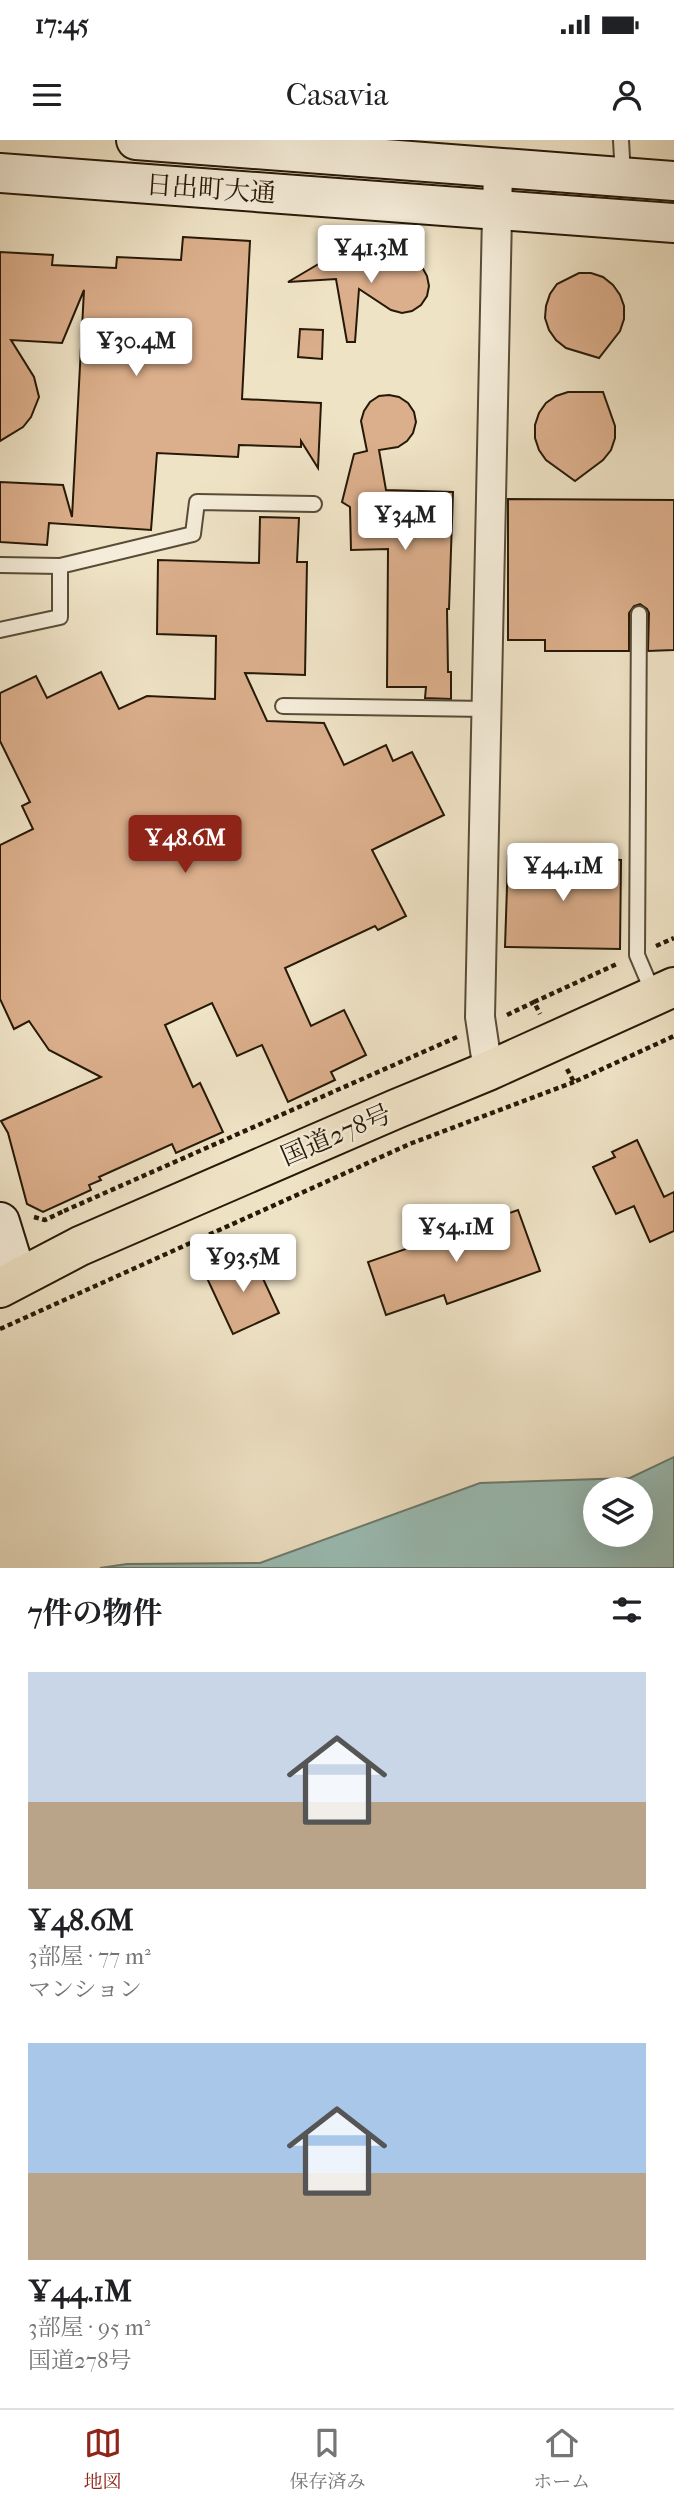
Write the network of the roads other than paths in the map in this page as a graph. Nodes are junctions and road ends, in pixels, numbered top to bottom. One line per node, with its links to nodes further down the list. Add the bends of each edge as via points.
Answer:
1 (136, 140): 2 (street, 日出町大通)
2 (238, 144): 3 (street, 日出町大通)
3 (341, 148): 5 (street, 日出町大通)
4 (622, 159): 5 (street, 日出町大通); 7 (street, 日出町大通)
5 (498, 169): 8 (street)
6 (0, 173): 8 (street, 日出町大通)
7 (674, 181)
8 (497, 212): 9 (street, 日出町大通); 16 (street)
9 (674, 223)
10 (314, 504): 12 (lane, via 197,502 193,534)
11 (0, 565): 12 (lane)
12 (60, 566): 14 (lane, via 60,617)
13 (639, 614): 17 (lane, via 637,955)
14 (0, 630)
15 (283, 706): 16 (lane)
16 (487, 709): 18 (street, via 482,1027)
17 (664, 992): 18 (highway, 国道278号)
18 (488, 1071): 20 (highway, 国道278号, via 80,1247)
19 (0, 1222): 20 (street)
20 (9, 1283)

